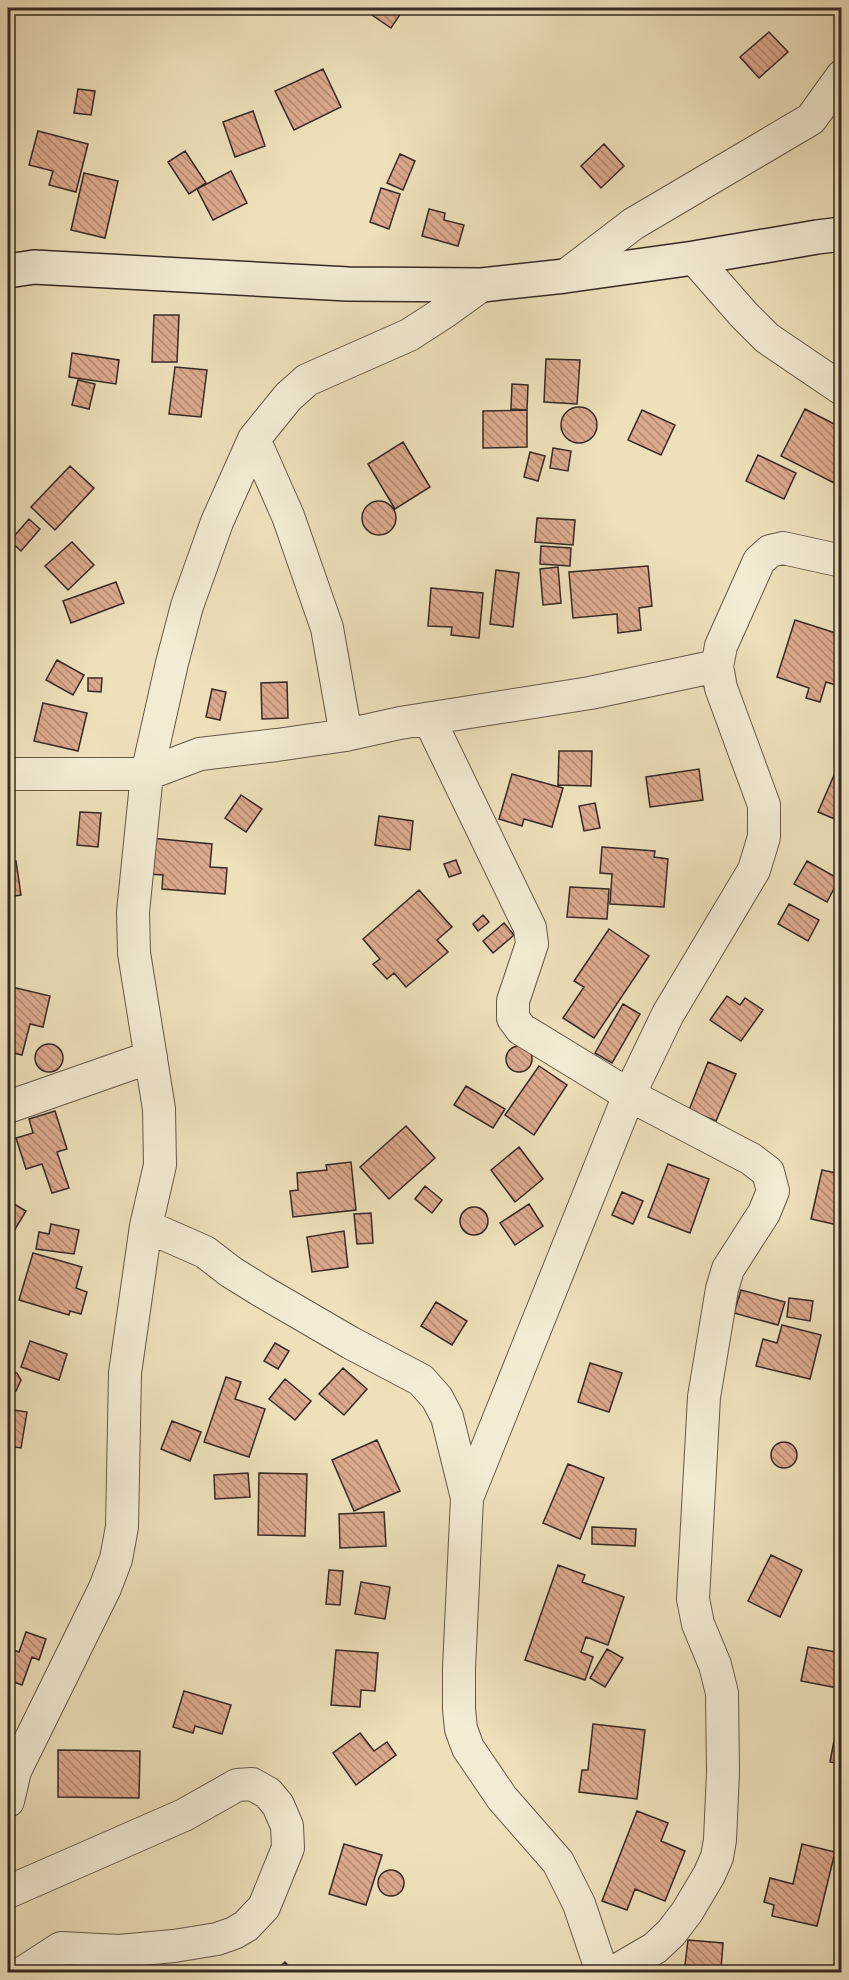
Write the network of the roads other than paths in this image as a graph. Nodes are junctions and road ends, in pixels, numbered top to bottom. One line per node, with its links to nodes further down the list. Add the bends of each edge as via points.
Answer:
1 (842, 76): 5 (street, via 811,119 633,224)
2 (842, 234): 3 (street)
3 (694, 258): 5 (street); 7 (street, via 767,338)
4 (8, 271): 6 (street, via 34,267 348,284)
5 (565, 276): 6 (street)
6 (482, 285): 8 (street, via 409,335 307,380)
7 (842, 389)
8 (254, 439): 12 (street, via 288,516 327,628); 14 (street, via 217,522 187,606)
9 (842, 561): 10 (street, via 783,548 770,551 759,561 721,646)
10 (717, 666): 11 (street, via 590,693); 16 (street, via 721,688 764,805 765,837 754,870 668,1014)
11 (429, 719): 12 (street); 16 (street, via 530,928 532,944 513,1001 513,1018 521,1029)
12 (346, 735): 14 (street, via 200,754)
13 (8, 774): 14 (street)
14 (147, 774): 15 (street, via 132,912 134,953)
15 (151, 1057): 17 (street); 18 (street, via 159,1109 160,1165)
16 (629, 1095): 19 (street); 24 (street, via 751,1159 768,1172 772,1191 764,1213 728,1269 704,1397 693,1599 722,1693 723,1772 717,1857 671,1933)
17 (8, 1107)
18 (146, 1226): 19 (street, via 205,1252 321,1326 422,1380 447,1417); 20 (street, via 125,1373 122,1527 116,1559 15,1771)
19 (467, 1498): 23 (street, via 459,1668 461,1729 468,1748 502,1798 558,1862 579,1904)
20 (8, 1801)
21 (8, 1892): 22 (street, via 184,1815 237,1785 252,1784 268,1793 287,1826 288,1848 264,1907 234,1933 218,1939 119,1951 61,1948)
22 (24, 1972)
23 (602, 1972)
24 (614, 1972)

